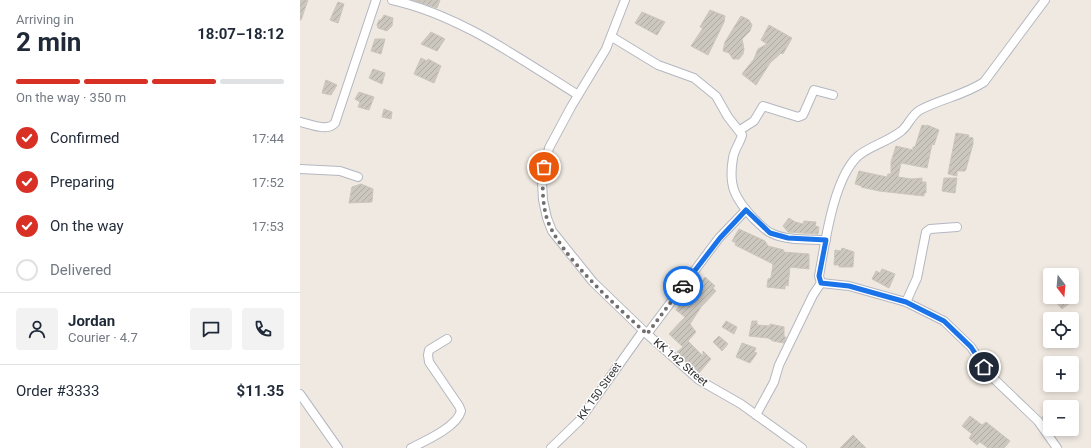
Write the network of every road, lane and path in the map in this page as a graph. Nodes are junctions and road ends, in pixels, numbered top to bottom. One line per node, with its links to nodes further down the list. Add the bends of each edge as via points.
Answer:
1 (376, 0): 8 (street, via 335,123 324,127)
2 (392, 0): 7 (street, via 410,4 459,24)
3 (625, 0): 5 (street, KK 142 Street)
4 (1045, 0): 14 (street, via 984,82 921,110 904,130 864,152 853,162 835,200)
5 (612, 37): 7 (street, KK 142 Street); 9 (street, via 658,65 694,78 716,96)
6 (833, 94): 9 (street, via 814,90 803,115 798,117 762,106 754,121)
7 (578, 95): 17 (street, KK 142 Street, via 550,148 544,167 543,200 547,218 557,237 593,282)
8 (300, 122)
9 (740, 130): 12 (street, via 742,137 733,157 732,187 736,198)
10 (300, 169): 11 (street, via 340,171)
11 (358, 177)
12 (746, 210): 14 (street, via 770,233 788,238); 17 (street, KK 150 Street, via 720,238)
13 (957, 227): 16 (street, via 933,228 926,232 917,278)
14 (826, 240): 15 (street, via 819,276)
15 (821, 283): 16 (street, via 849,286); 20 (street, via 778,365 774,382)
16 (906, 302): 25 (street, via 944,321 957,332 990,375 1038,421)
17 (645, 332): 20 (street, KK 142 Street, via 698,380); 23 (street, KK 150 Street, via 578,422)
18 (447, 339): 22 (street, via 429,350 429,362 459,406 460,415 436,435)
19 (300, 394): 21 (street)
20 (756, 415): 24 (street, KK 142 Street)
21 (338, 448)
22 (411, 448)
23 (551, 448)
24 (802, 448)
25 (1056, 448)

